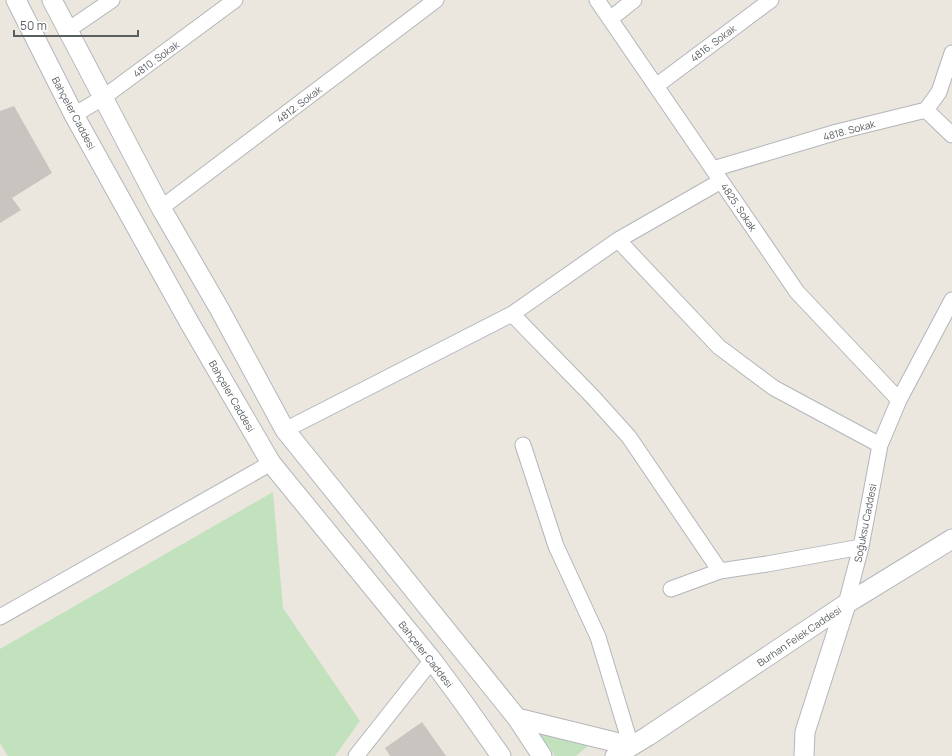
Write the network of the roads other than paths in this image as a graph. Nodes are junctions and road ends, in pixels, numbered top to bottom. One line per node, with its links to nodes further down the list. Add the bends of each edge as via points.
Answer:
1 (16, 0): 15 (street, Bahçeler Caddesi)
2 (52, 0): 10 (street)
3 (112, 0): 10 (street)
4 (235, 0): 13 (street, 4810. Sokak)
5 (436, 0): 18 (street, 4812. Sokak)
6 (597, 0): 9 (street, 4825. Sokak)
7 (634, 0): 9 (street)
8 (771, 0): 12 (street, 4816. Sokak)
9 (610, 19): 12 (street, 4825. Sokak)
10 (68, 30): 13 (street)
11 (952, 53): 14 (street, via 939,92)
12 (656, 86): 17 (street, 4825. Sokak)
13 (104, 97): 15 (street, 4810. Sokak); 18 (street)
14 (926, 110): 16 (street); 17 (street, 4818. Sokak, via 838,132)
15 (74, 115): 26 (street, Bahçeler Caddesi, via 188,322)
16 (952, 135)
17 (717, 175): 19 (street, 4818. Sokak); 22 (street, 4825. Sokak, via 797,292)
18 (161, 208): 23 (street)
19 (618, 240): 21 (street, 4818. Sokak); 25 (street, via 719,347 774,388)
20 (952, 300): 22 (street, Soğuksu Caddesi)
21 (512, 314): 23 (street, 4818. Sokak); 29 (street, via 629,437)
22 (899, 400): 25 (street, Soğuksu Caddesi)
23 (285, 430): 34 (street)
24 (523, 445): 35 (street, via 556,546 598,637)
25 (880, 445): 28 (street, Soğuksu Caddesi)
26 (271, 463): 32 (street); 33 (street, Bahçeler Caddesi)
27 (952, 539): 31 (street, Burhan Felek Caddesi)
28 (861, 547): 29 (street); 31 (street, Soğuksu Caddesi)
29 (720, 571): 30 (street)
30 (672, 589)
31 (846, 604): 35 (street, Burhan Felek Caddesi, via 648,736); 39 (street, Soğuksu Caddesi, via 805,732)
32 (0, 616)
33 (432, 660): 36 (street); 37 (street, Bahçeler Caddesi)
34 (517, 718): 35 (street); 38 (street)
35 (627, 753)
36 (356, 756)
37 (501, 756)
38 (542, 756)
39 (804, 756)

